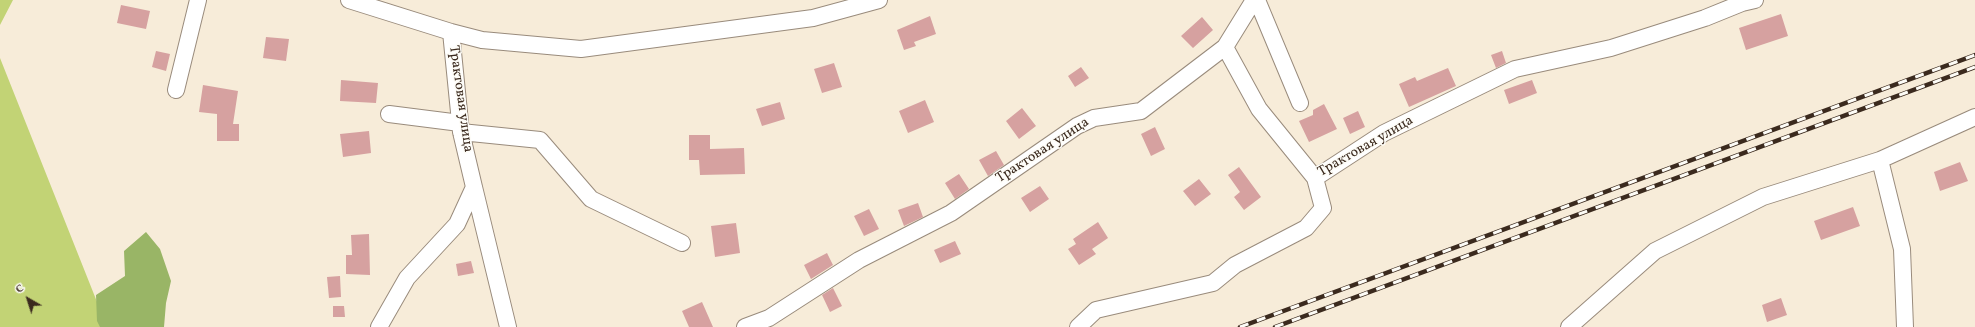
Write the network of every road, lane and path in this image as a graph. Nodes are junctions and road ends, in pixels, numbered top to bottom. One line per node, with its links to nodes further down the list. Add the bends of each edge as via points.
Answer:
1 (198, 0): 9 (street)
2 (349, 0): 7 (street)
3 (878, 0): 7 (street, via 813,18 581,49 482,40)
4 (1254, 0): 8 (street)
5 (1258, 0): 10 (street)
6 (1755, 0): 15 (street, Трактовая улица, via 1611,48 1516,69 1384,133)
7 (451, 32): 13 (street, Трактовая улица)
8 (1225, 47): 15 (street, Трактовая улица, via 1259,109); 20 (street, Трактовая улица, via 1141,111 1094,118 1077,126 951,213 859,260 769,318)
9 (176, 90)
10 (1300, 103)
11 (389, 114): 13 (street)
12 (1975, 117): 14 (street)
13 (461, 127): 16 (street, Трактовая улица); 17 (street, via 540,140 591,199)
14 (1880, 160): 22 (street, via 1763,197 1655,251); 23 (street, via 1902,249)
15 (1315, 178): 21 (street, via 1322,208 1306,228 1235,265 1213,283 1096,310)
16 (474, 188): 18 (street, via 457,224 407,278); 19 (street, Трактовая улица)
17 (682, 243)
18 (379, 327)
19 (508, 327)
20 (745, 327)
21 (1078, 327)
22 (1569, 327)
23 (1905, 327)

